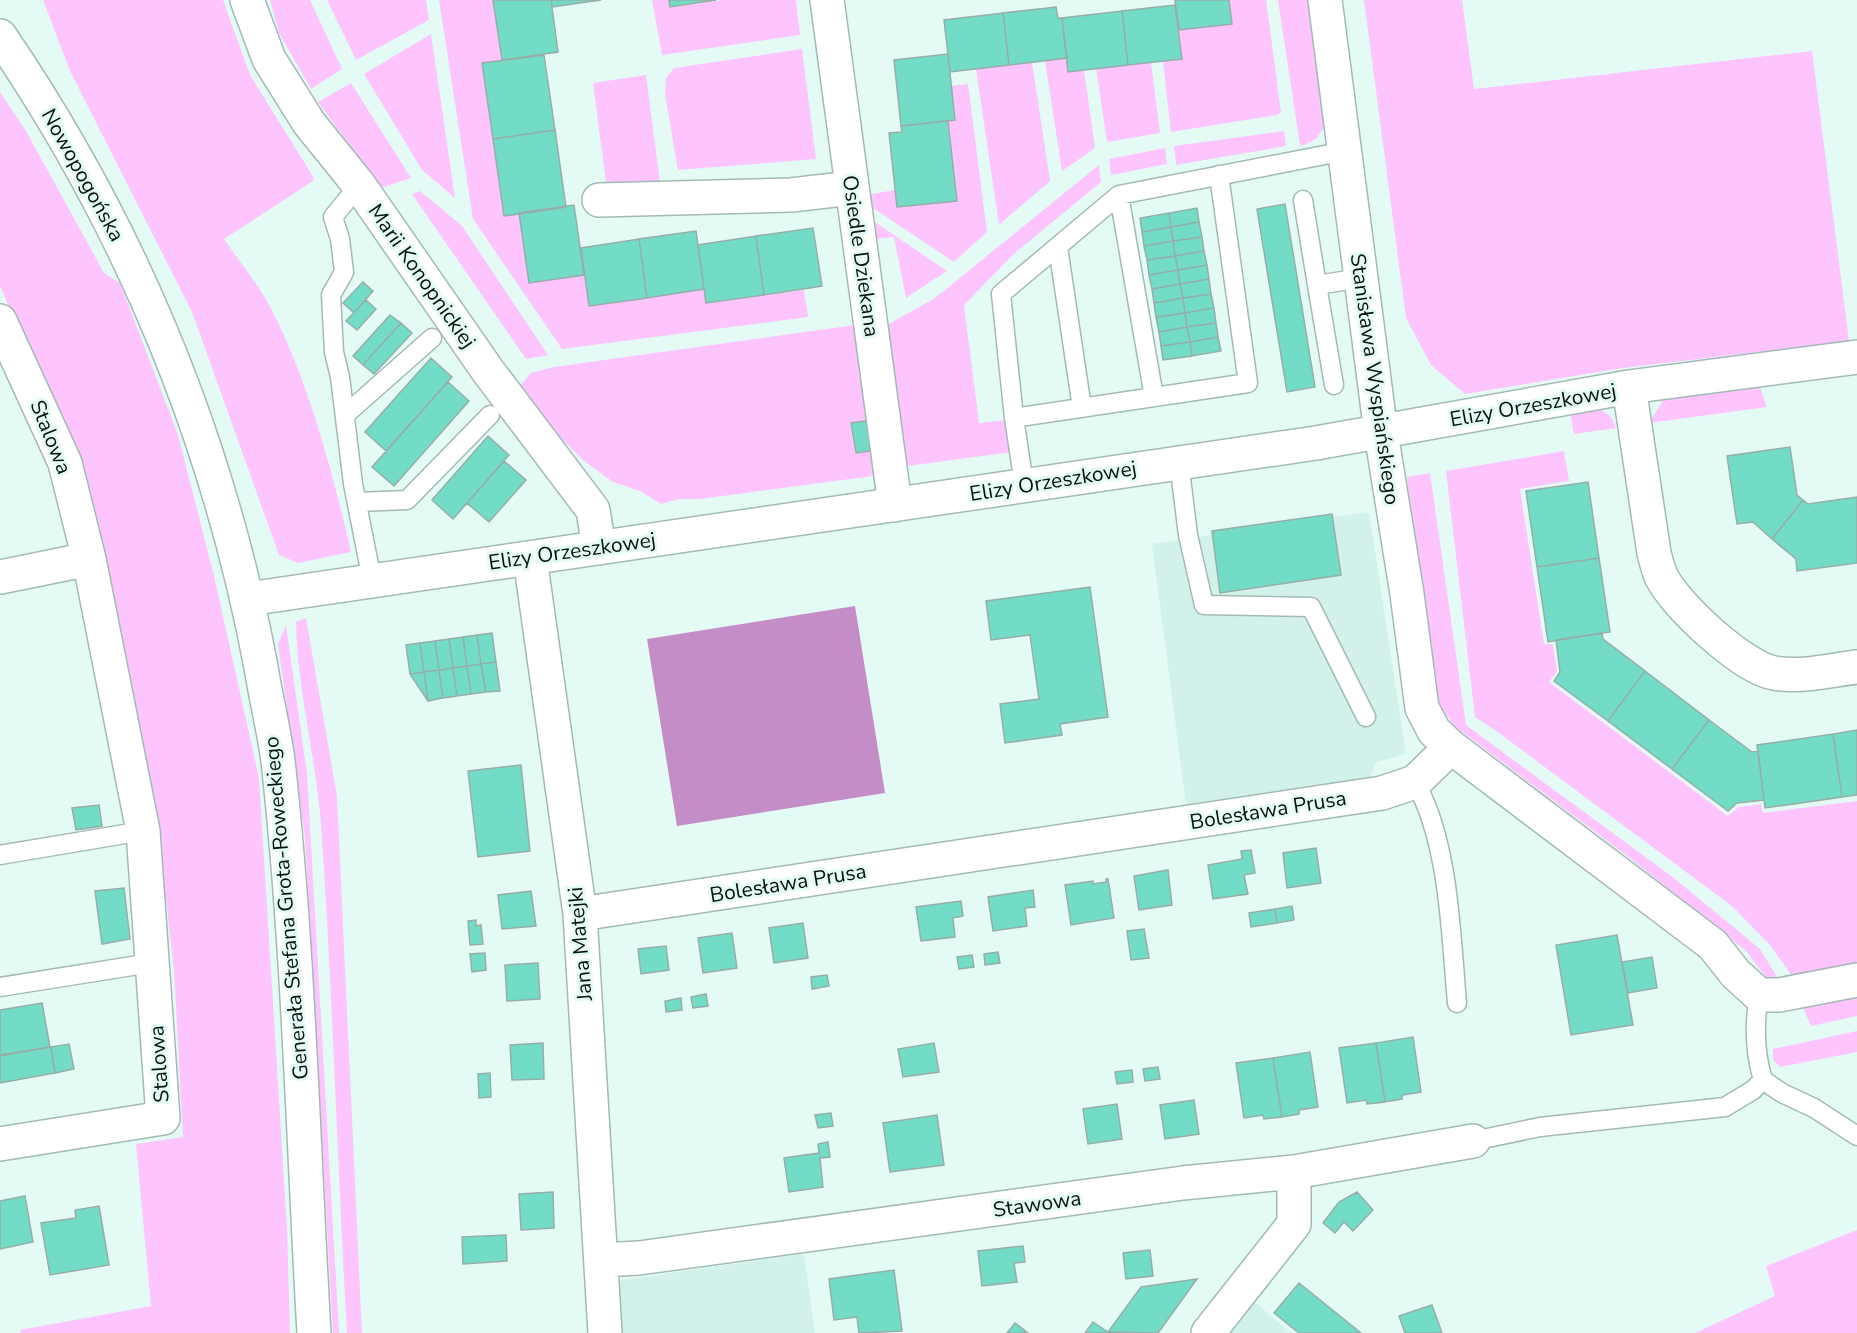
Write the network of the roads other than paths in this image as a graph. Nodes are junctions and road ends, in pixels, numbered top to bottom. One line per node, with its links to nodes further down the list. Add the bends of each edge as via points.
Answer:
1 (247, 0): 7 (street, Marii Konopnickiej, via 269,59 309,123)
2 (1325, 0): 5 (street, Stanisława Wyspiańskiego)
3 (836, 2): 8 (street, Osiedle Dziekana)
4 (0, 36): 15 (street, Nowopogońska, via 50,112 94,190)
5 (1345, 151): 6 (lane); 13 (street, Stanisława Wyspiańskiego)
6 (1219, 176): 9 (lane); 21 (lane, via 1248,383)
7 (359, 185): 23 (lane, via 333,217 344,272 331,295 334,352); 31 (street, Marii Konopnickiej, via 488,371 593,510)
8 (852, 188): 10 (street, via 791,195); 30 (street, Osiedle Dziekana)
9 (1119, 195): 12 (lane); 21 (lane)
10 (599, 200)
11 (1303, 200): 14 (lane)
12 (1058, 247): 22 (lane); 25 (lane, via 1001,294)
13 (1361, 278): 14 (lane); 26 (street, Stanisława Wyspiańskiego)
14 (1317, 285): 19 (lane)
15 (158, 319): 36 (street, Generała Stefana Grota-Roweckiego, via 208,453)
16 (0, 321): 33 (street, Stalowa, via 65,463)
17 (432, 338): 23 (lane)
18 (1857, 357): 20 (street, Elizy Orzeszkowej)
19 (1334, 385)
20 (1629, 387): 26 (street, Elizy Orzeszkowej); 37 (street, via 1654,554 1661,577 1679,600 1713,635 1750,664 1774,673 1806,674)
21 (1154, 397): 22 (lane)
22 (1082, 408): 25 (lane)
23 (345, 415): 29 (lane)
24 (490, 415): 29 (lane, via 407,500)
25 (1014, 418): 28 (lane)
26 (1381, 433): 27 (street, Elizy Orzeszkowej); 39 (street, Stanisława Wyspiańskiego, via 1422,708 1434,731)
27 (1179, 462): 28 (street, Elizy Orzeszkowej); 38 (lane, via 1188,535 1204,605 1311,607)
28 (1024, 484): 30 (street, Elizy Orzeszkowej)
29 (357, 502): 35 (lane)
30 (894, 505): 31 (street, Elizy Orzeszkowej)
31 (599, 548): 32 (street, Elizy Orzeszkowej)
32 (530, 558): 35 (street, Elizy Orzeszkowej); 43 (street, Jana Matejki)
33 (89, 559): 34 (street); 41 (street, Stalowa)
34 (0, 578)
35 (372, 580): 36 (street, Elizy Orzeszkowej)
36 (248, 599): 55 (street, Generała Stefana Grota-Roweckiego, via 278,759 291,912)
37 (1857, 666)
38 (1366, 717)
39 (1451, 747): 40 (street, Bolesława Prusa); 47 (street, via 1713,945)
40 (1415, 782): 43 (street, Bolesława Prusa, via 1382,793); 48 (lane, via 1437,835)
41 (143, 838): 42 (lane); 44 (street, Stalowa)
42 (0, 855)
43 (580, 914): 54 (street, Jana Matejki)
44 (151, 963): 46 (lane); 52 (street, Stalowa, via 163,1118)
45 (1857, 980): 47 (street, via 1779,995)
46 (0, 987)
47 (1759, 995): 49 (lane, via 1754,1024)
48 (1457, 1003)
49 (1763, 1080): 50 (lane); 51 (lane, via 1725,1107 1540,1127)
50 (1857, 1137)
51 (1473, 1141): 53 (street, Stawowa)
52 (0, 1144)
53 (1294, 1172): 54 (street, Stawowa); 57 (street, via 1294,1224)
54 (601, 1260): 56 (street, Jana Matejki)
55 (314, 1333)
56 (605, 1333)
57 (1208, 1333)

